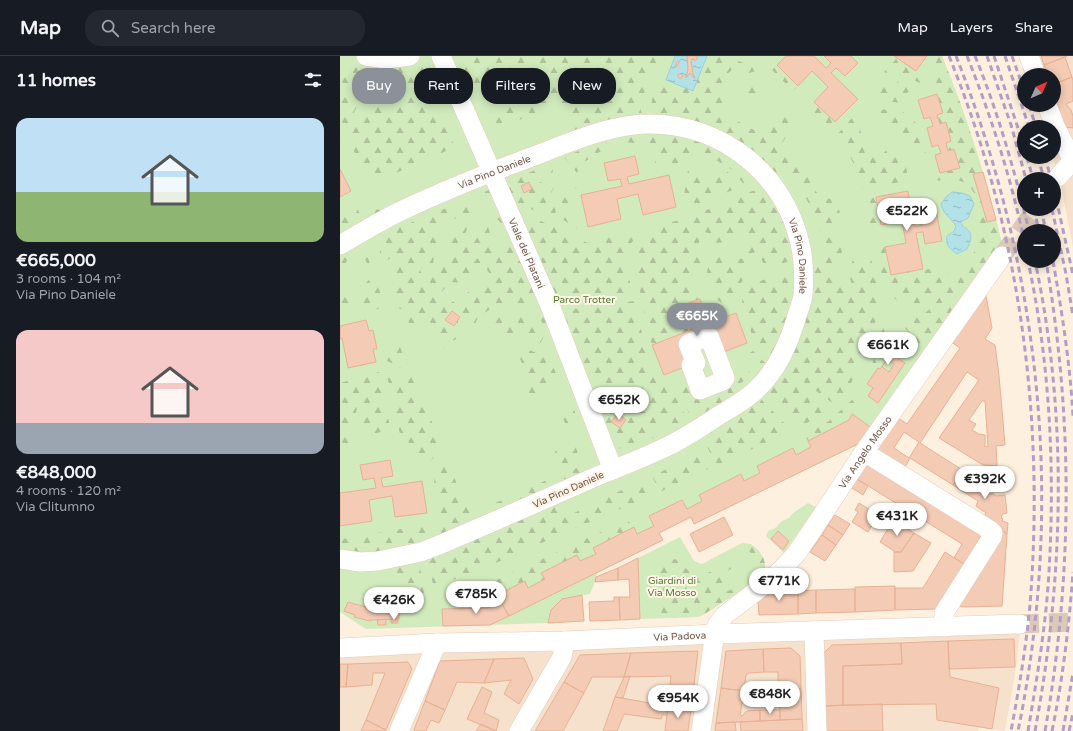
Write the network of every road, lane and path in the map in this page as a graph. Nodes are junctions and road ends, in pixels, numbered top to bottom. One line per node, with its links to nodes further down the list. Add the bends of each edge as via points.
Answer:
1 (366, 56): 2 (street, via 386,59)
2 (410, 56)
3 (442, 56): 8 (street, Viale dei Platani)
4 (1029, 56): 5 (street)
5 (1033, 68)
6 (1050, 112): 7 (street)
7 (1073, 161): 9 (street)
8 (491, 172): 10 (street, Via Pino Daniele, via 404,209); 13 (street, Viale dei Platani, via 551,308); 13 (street, Via Pino Daniele, via 599,132 640,124 667,125 717,138 734,148 769,180 790,214 798,234 803,260 803,297 786,348 776,367 757,389 706,424 670,446)
9 (1061, 174)
10 (340, 245)
11 (1002, 256): 12 (street, Via Angelo Mosso)
12 (864, 452): 16 (street, via 993,533 944,613); 18 (street, Via Angelo Mosso, via 797,553 764,585 725,615 717,625)
13 (613, 470): 14 (street, Via Pino Daniele, via 421,552 378,561)
14 (340, 559)
15 (1020, 624): 16 (street, Via Padova)
16 (945, 627): 17 (street, Via Padova)
17 (814, 631): 18 (street, Via Padova); 25 (street)
18 (715, 634): 19 (street, Via Padova); 24 (street, Via Angelo Mosso)
19 (564, 641): 20 (street, Via Padova); 23 (street, via 562,657)
20 (437, 643): 21 (street, Via Padova); 22 (street)
21 (340, 648)
22 (399, 731)
23 (519, 731)
24 (702, 731)
25 (817, 731)

